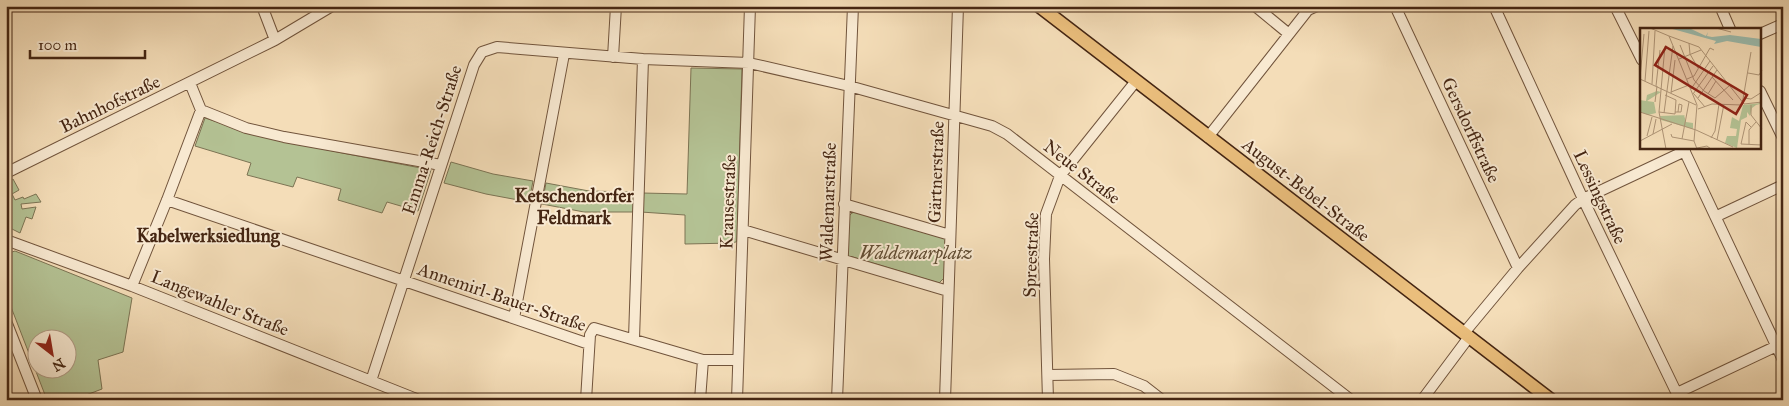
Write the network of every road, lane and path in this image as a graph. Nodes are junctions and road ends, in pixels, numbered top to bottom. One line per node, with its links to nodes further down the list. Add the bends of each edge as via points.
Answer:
1 (262, 6): 18 (street)
2 (332, 6): 18 (street, Bahnhofstraße)
3 (616, 6): 21 (street)
4 (750, 6): 23 (street, Krausestraße)
5 (853, 6): 26 (street, Waldemarstraße)
6 (958, 6): 29 (street, Gärtnerstraße)
7 (1040, 6): 24 (main road, August-Bebel-Straße)
8 (1255, 6): 17 (street)
9 (1317, 6): 17 (street, via 1308,10)
10 (1395, 6): 45 (street, Gersdorffstraße)
11 (1494, 6): 37 (street, Lessingstraße)
12 (1615, 6): 20 (street)
13 (1720, 6): 15 (street)
14 (1783, 24): 16 (street)
15 (1730, 28)
16 (1762, 33)
17 (1289, 34): 30 (street)
18 (275, 40): 25 (street, Bahnhofstraße)
19 (564, 54): 21 (street, Emma-Reich-Straße); 33 (street, Emma-Reich-Straße, via 497,47 482,52 474,65); 49 (street)
20 (1640, 56)
21 (613, 57): 22 (street, Emma-Reich-Straße)
22 (643, 59): 23 (street, Emma-Reich-Straße); 53 (street)
23 (749, 63): 26 (street, Neue Straße); 41 (street, Krausestraße)
24 (1136, 80): 30 (main road, August-Bebel-Straße); 35 (street, Spreestraße)
25 (190, 83): 28 (street); 34 (street, Bahnhofstraße)
26 (848, 86): 29 (street, Neue Straße); 39 (street, Waldemarstraße)
27 (1762, 95): 31 (street)
28 (201, 110): 33 (street, via 246,128 284,137); 38 (street)
29 (954, 115): 35 (street, Neue Straße, via 1007,134); 42 (street, Gärtnerstraße)
30 (1208, 137): 52 (main road, August-Bebel-Straße)
31 (1783, 138)
32 (1684, 150): 37 (street); 40 (street)
33 (441, 166): 46 (street, Emma-Reich-Straße)
34 (6, 173)
35 (1060, 176): 59 (street, Spreestraße, via 1046,214 1044,259); 71 (street, Neue Straße)
36 (1783, 185): 40 (street)
37 (1583, 199): 45 (street); 61 (street, Lessingstraße)
38 (167, 200): 46 (street, Annemirl-Bauer-Straße); 47 (street)
39 (844, 204): 42 (street); 44 (street, Waldemarstraße)
40 (1716, 216): 55 (street)
41 (743, 230): 44 (street); 57 (street, Krausestraße)
42 (950, 235): 48 (street, Gärtnerstraße)
43 (6, 240): 47 (street, Langewahler Straße)
44 (842, 259): 48 (street); 67 (street, Waldemarstraße)
45 (1518, 268): 52 (street)
46 (404, 280): 49 (street, Annemirl-Bauer-Straße); 60 (street, Emma-Reich-Straße)
47 (132, 286): 60 (street, Langewahler Straße)
48 (948, 291): 68 (street, Gärtnerstraße)
49 (514, 318): 54 (street, Annemirl-Bauer-Straße)
50 (6, 321): 51 (street)
51 (8, 332): 62 (street)
52 (1467, 335): 72 (street); 73 (main road, August-Bebel-Straße)
53 (634, 339): 54 (street, via 594,328); 56 (street)
54 (589, 344): 64 (street)
55 (1780, 344): 58 (street); 61 (street)
56 (703, 360): 57 (street); 65 (street)
57 (738, 360): 66 (street, Krausestraße)
58 (1783, 360)
59 (1048, 375): 69 (street, Spreestraße); 70 (street, via 1114,374 1144,386)
60 (371, 381): 63 (street, Langewahler Straße)
61 (1679, 396)
62 (36, 400)
63 (420, 400)
64 (586, 400)
65 (700, 400)
66 (737, 400)
67 (837, 400)
68 (945, 400)
69 (1048, 400)
70 (1162, 400)
71 (1351, 400)
72 (1422, 400)
73 (1551, 400)

